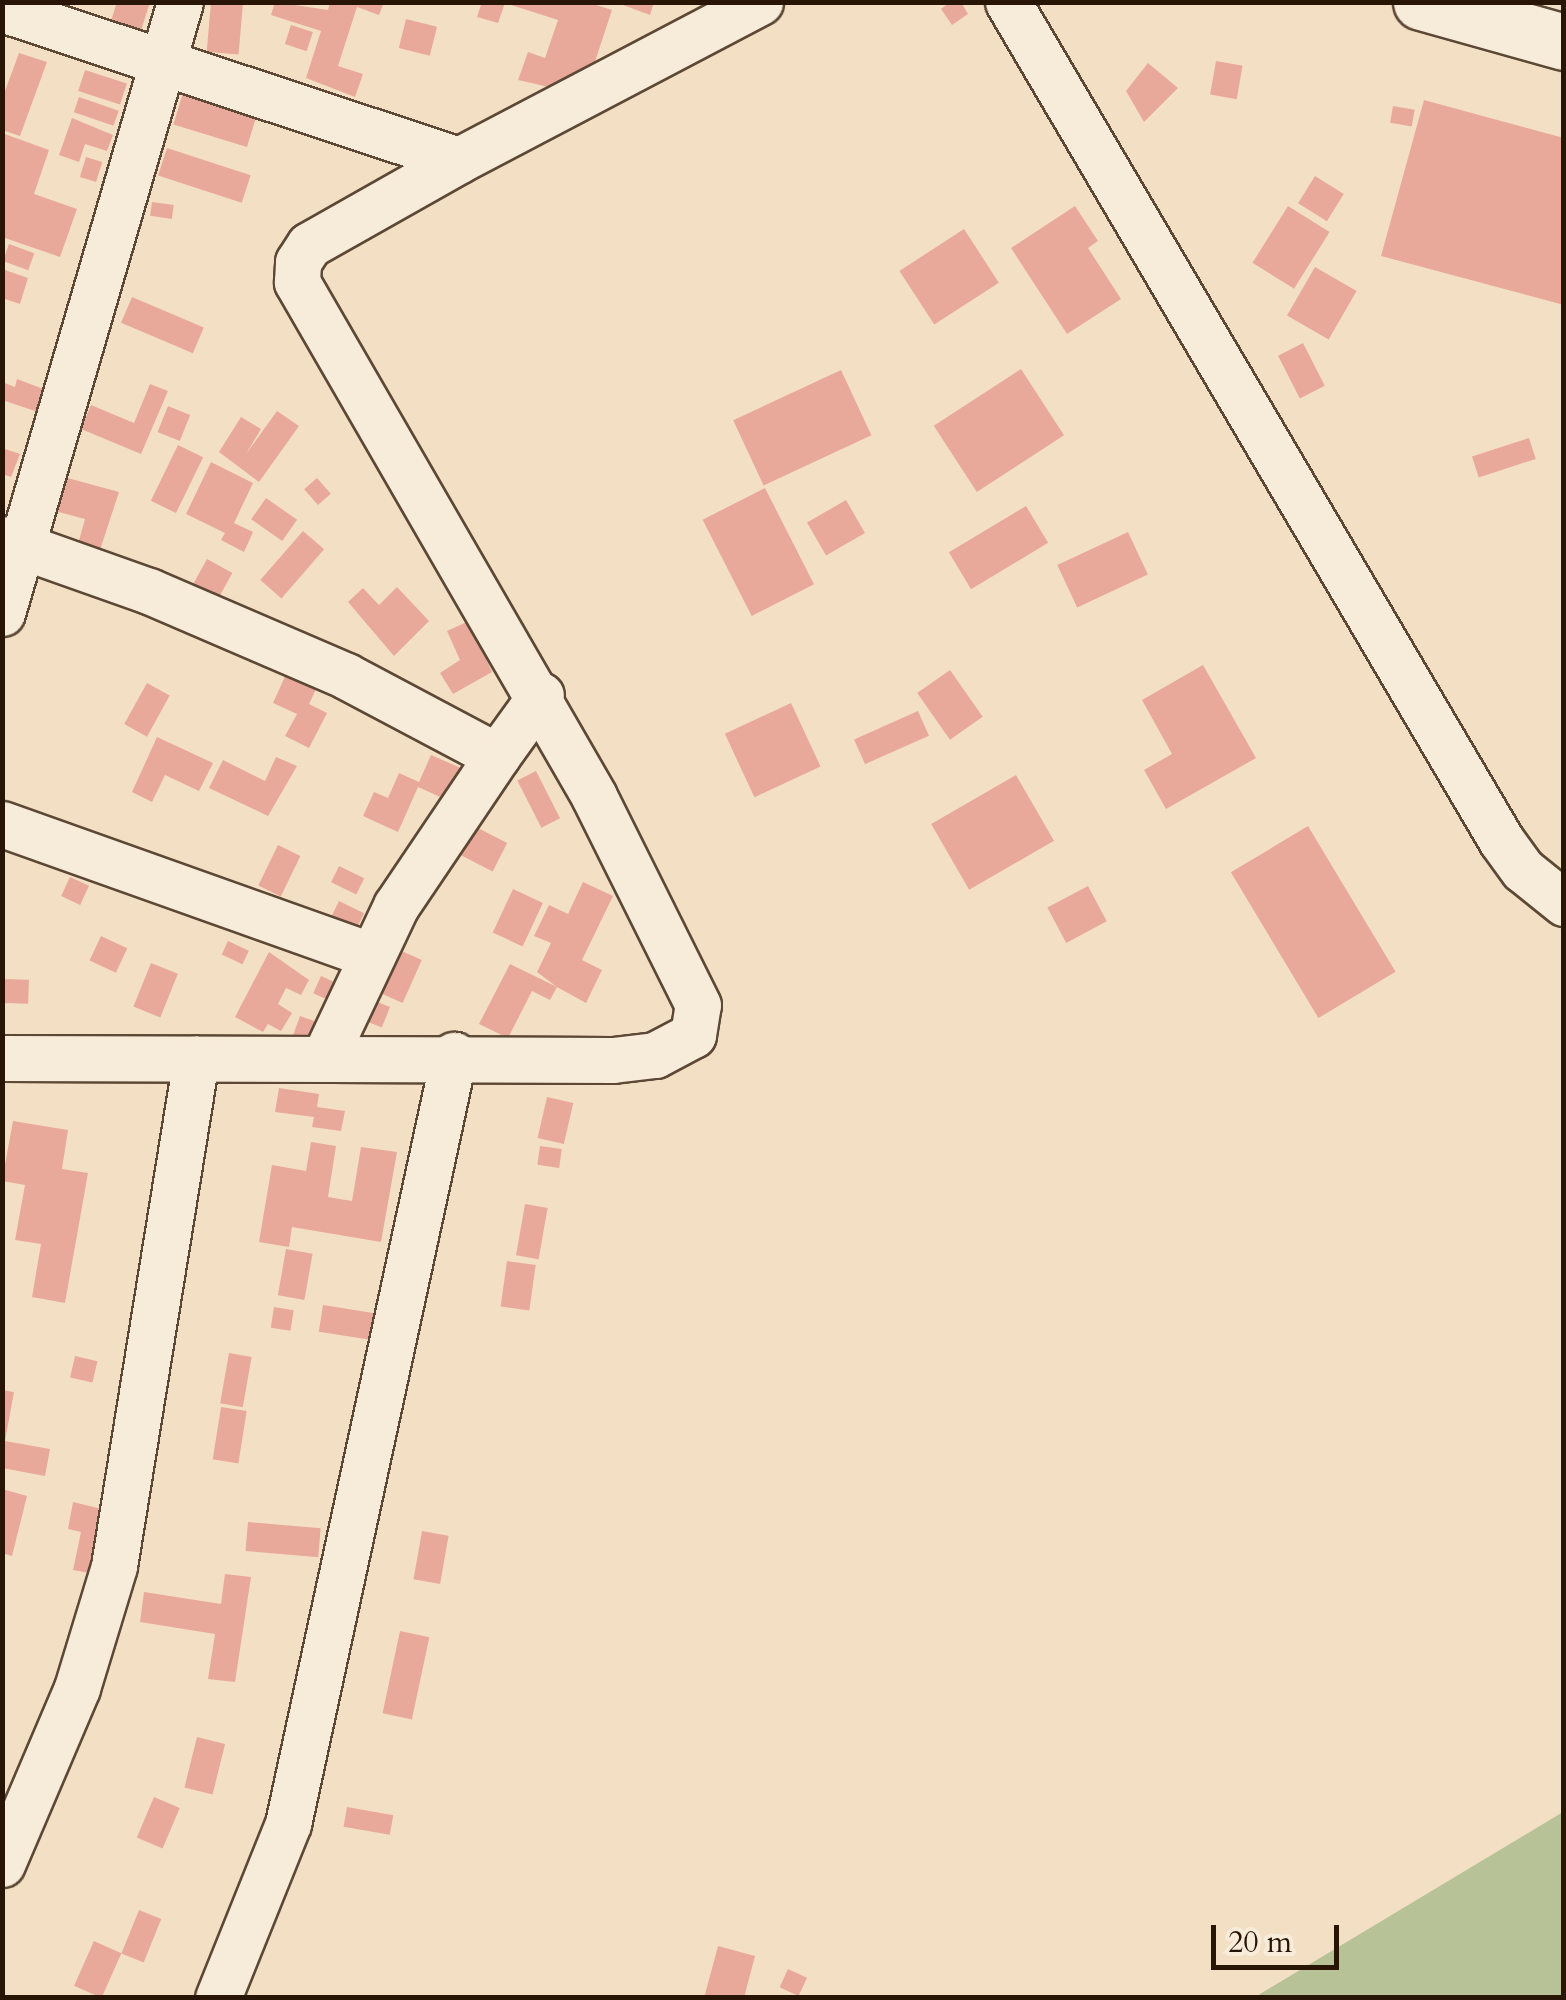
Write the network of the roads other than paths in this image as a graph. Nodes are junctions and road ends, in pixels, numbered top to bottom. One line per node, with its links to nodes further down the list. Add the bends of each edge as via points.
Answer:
1 (180, 2): 7 (street)
2 (760, 2): 8 (street)
3 (1008, 2): 14 (street, via 1500,840 1523,870)
4 (1422, 2): 6 (street)
5 (2, 9): 7 (street)
6 (1564, 42)
7 (162, 61): 8 (street); 9 (street)
8 (460, 160): 11 (street, via 309,245 298,262 297,282)
9 (15, 543): 10 (street); 12 (street, via 150,591 346,676)
10 (2, 614)
11 (541, 695): 12 (street); 16 (street, via 698,1005 699,1020 681,1046 655,1055)
12 (496, 756): 15 (street, via 432,846)
13 (2, 824): 15 (street)
14 (1564, 903)
15 (369, 955): 17 (street)
16 (454, 1055): 17 (street); 21 (street, via 288,1824)
17 (326, 1056): 19 (street)
18 (2, 1058): 19 (street)
19 (196, 1059): 20 (street, via 114,1566 77,1688)
20 (2, 1864)
21 (218, 1998)

